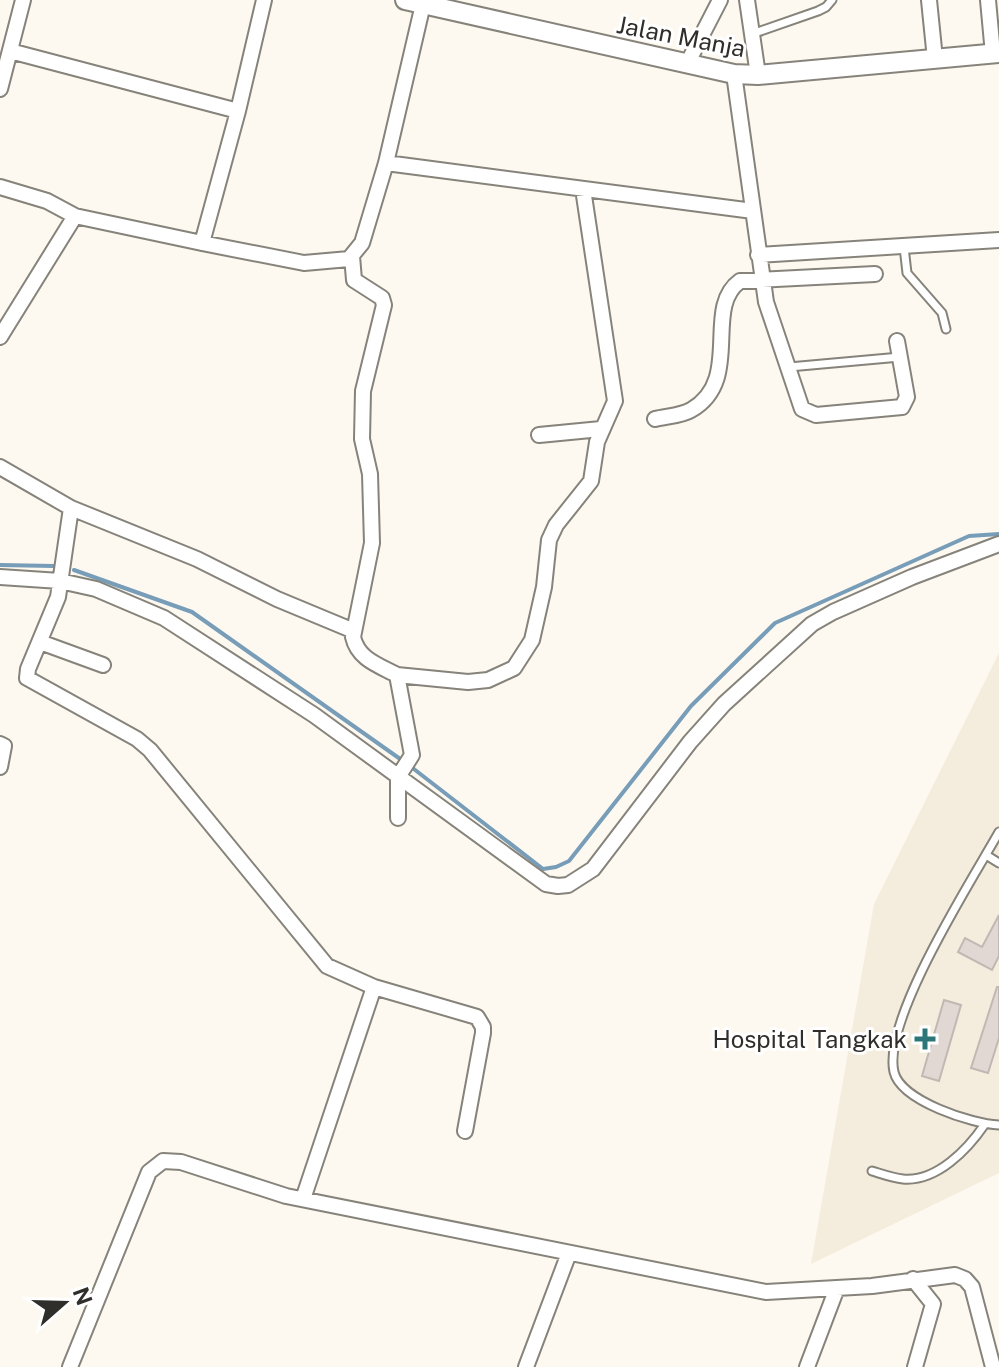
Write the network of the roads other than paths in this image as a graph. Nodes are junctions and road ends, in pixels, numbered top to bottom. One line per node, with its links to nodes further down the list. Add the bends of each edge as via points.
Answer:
1 (23, 0): 10 (street)
2 (264, 0): 17 (street)
3 (720, 0): 13 (street)
4 (747, 0): 9 (street)
5 (832, 0): 9 (lane, via 818,11)
6 (929, 0): 12 (street)
7 (988, 0): 11 (street)
8 (417, 1): 13 (street, Jalan Manja); 18 (street)
9 (752, 34): 15 (street)
10 (10, 51): 16 (street); 17 (street)
11 (996, 53): 12 (street, Jalan Manja)
12 (935, 59): 15 (street, Jalan Manja)
13 (687, 64): 14 (street, Jalan Manja)
14 (734, 74): 15 (street, Jalan Manja); 21 (street)
15 (758, 75)
16 (0, 89)
17 (238, 111): 24 (street)
18 (386, 163): 20 (street); 27 (street, via 362,243)
19 (0, 187): 22 (street)
20 (583, 189): 21 (street); 36 (street, via 615,401)
21 (753, 211): 26 (street)
22 (75, 216): 24 (street); 31 (street)
23 (999, 240): 25 (street)
24 (202, 243): 27 (street, via 304,263)
25 (904, 247): 26 (street); 30 (lane, via 907,273 942,313)
26 (758, 255): 29 (street)
27 (352, 256): 43 (street, via 354,280 382,298 384,305 363,391 372,543)
28 (875, 274): 29 (street)
29 (761, 279): 34 (street); 35 (street, via 740,281 726,298 721,365 704,401 686,413)
30 (946, 329)
31 (0, 337)
32 (897, 341): 33 (street)
33 (900, 357): 34 (lane); 34 (street, via 907,401 898,408 811,415 799,404)
34 (787, 368)
35 (655, 419)
36 (601, 429): 37 (street); 46 (street, via 591,481 549,540 544,587 524,656 514,668 488,680)
37 (539, 435)
38 (0, 467): 39 (street)
39 (71, 508): 42 (street); 43 (street)
40 (999, 544): 49 (street, via 812,624 724,704 593,869 568,885 546,884)
41 (0, 577): 42 (street)
42 (60, 581): 44 (street); 49 (street, via 96,589 164,618)
43 (354, 631): 46 (street, via 356,649 364,658)
44 (40, 642): 45 (street); 54 (street, via 26,673 29,680 137,739 327,966)
45 (103, 665)
46 (397, 675): 49 (street, via 412,755)
47 (0, 744): 48 (street)
48 (0, 767)
49 (403, 770): 50 (street)
50 (398, 818)
51 (999, 832): 52 (lane)
52 (986, 855): 53 (lane); 55 (lane, via 915,983 893,1059 897,1081 909,1094)
53 (999, 863)
54 (374, 987): 57 (street, via 481,1021); 59 (street)
55 (985, 1124): 56 (lane); 58 (lane, via 961,1154 920,1177)
56 (999, 1125)
57 (465, 1131)
58 (872, 1171)
59 (303, 1199): 60 (street); 63 (street, via 181,1162 163,1161 154,1167)
60 (569, 1253): 62 (street, via 766,1292); 64 (street)
61 (913, 1279): 62 (street); 66 (street, via 933,1304); 67 (street, via 955,1275 969,1283)
62 (837, 1288): 65 (street)
63 (70, 1367)
64 (526, 1367)
65 (807, 1367)
66 (915, 1367)
67 (993, 1367)

